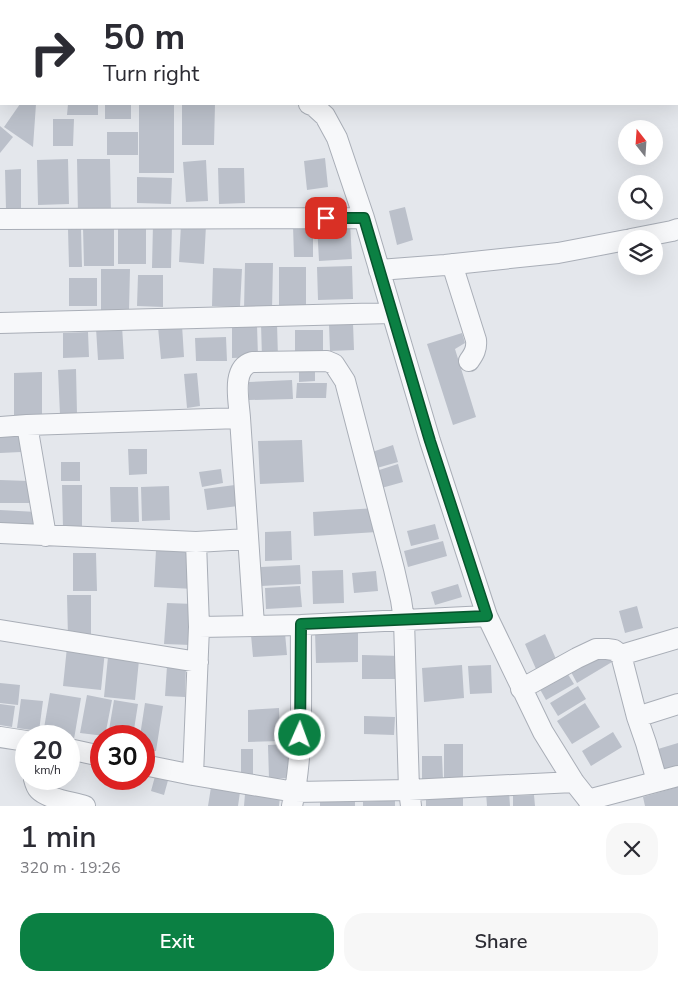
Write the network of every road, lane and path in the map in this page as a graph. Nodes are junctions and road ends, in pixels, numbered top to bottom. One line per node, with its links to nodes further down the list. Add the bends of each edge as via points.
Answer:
1 (313, 105): 3 (street, via 325,116 337,138)
2 (0, 218): 3 (street)
3 (364, 218): 8 (street)
4 (678, 229): 5 (street)
5 (663, 233)
6 (618, 242): 7 (street, via 558,253)
7 (452, 264): 8 (street); 11 (street, via 476,340 477,347)
8 (379, 270): 9 (street)
9 (392, 313): 10 (street); 19 (street)
10 (0, 323)
11 (469, 361)
12 (240, 418): 13 (street); 17 (street); 20 (street, via 238,378 246,363 327,361 334,364 344,381 394,569)
13 (27, 425): 14 (street); 16 (street)
14 (0, 427)
15 (0, 533): 16 (street)
16 (46, 536): 18 (street)
17 (248, 539): 18 (street); 22 (street)
18 (196, 542): 23 (street)
19 (487, 616): 20 (street); 28 (street)
20 (404, 620): 21 (street); 39 (street)
21 (301, 624): 22 (street); 40 (street, via 299,753)
22 (254, 625): 23 (street)
23 (199, 627): 27 (street)
24 (0, 630): 27 (street)
25 (678, 638): 26 (street)
26 (621, 656): 28 (street, via 607,648 596,649); 30 (street)
27 (198, 662): 34 (street)
28 (521, 689): 37 (street, via 542,732)
29 (678, 704): 30 (street)
30 (638, 717): 36 (street)
31 (0, 737): 32 (street)
32 (15, 739)
33 (155, 767): 34 (street)
34 (193, 774): 40 (street)
35 (678, 776): 36 (street)
36 (657, 781): 41 (street)
37 (574, 782): 39 (street); 41 (street)
38 (39, 790): 42 (street)
39 (410, 798): 40 (street)
40 (293, 799)
41 (590, 803)
42 (85, 806)

